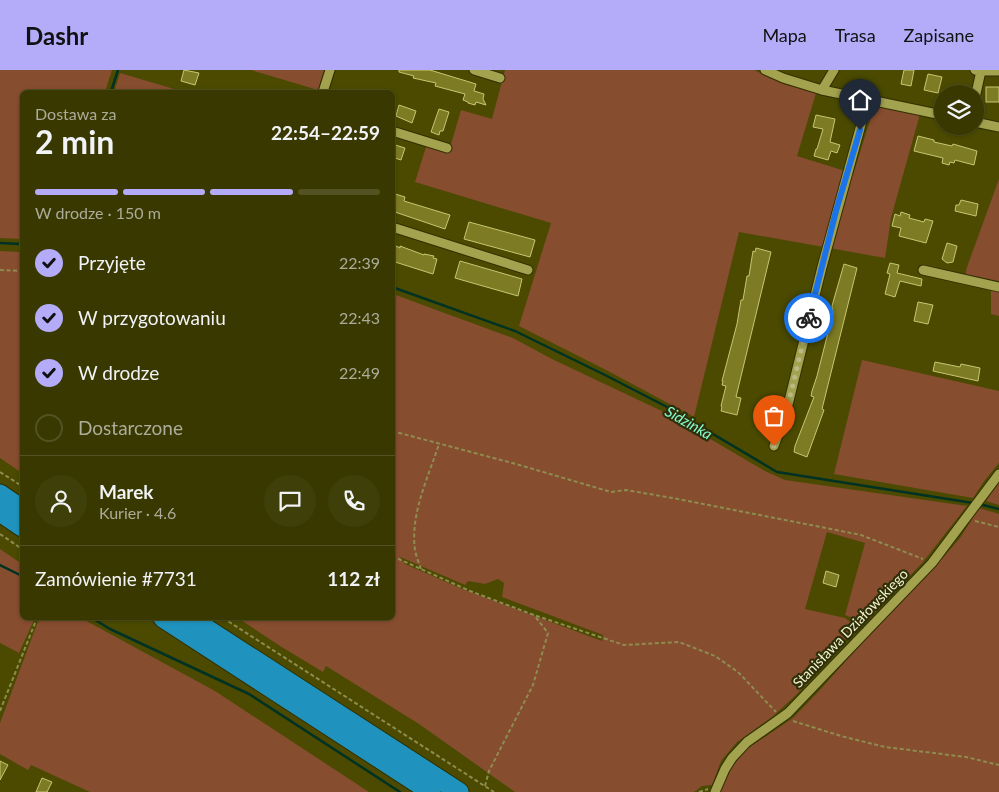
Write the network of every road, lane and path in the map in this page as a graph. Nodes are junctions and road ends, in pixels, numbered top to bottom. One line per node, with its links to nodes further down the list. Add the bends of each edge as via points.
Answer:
1 (330, 70): 9 (street)
2 (474, 70): 7 (street)
3 (765, 70): 10 (street)
4 (834, 70): 10 (street)
5 (978, 71): 6 (street); 8 (street)
6 (999, 71)
7 (500, 78)
8 (976, 85)
9 (324, 90)
10 (822, 90): 11 (street)
11 (868, 99): 12 (street); 25 (street, via 786,413)
12 (934, 113)
13 (984, 124): 14 (street)
14 (999, 127)
15 (395, 132): 16 (street)
16 (447, 148)
17 (395, 229): 19 (street)
18 (0, 270): 21 (path)
19 (528, 270)
20 (923, 270): 22 (street)
21 (20, 271)
22 (999, 287)
23 (395, 432): 24 (path)
24 (439, 444): 38 (path, via 611,492 626,490 678,498 861,535); 39 (path, via 414,527 415,552)
25 (774, 446)
26 (0, 472): 28 (path)
27 (999, 474): 32 (street, Stanisława Działowskiego)
28 (20, 485)
29 (0, 494): 30 (highway)
30 (20, 508)
31 (0, 512): 33 (highway)
32 (966, 518): 34 (path); 38 (street, Stanisława Działowskiego)
33 (20, 526)
34 (999, 527)
35 (0, 534): 36 (path)
36 (20, 548)
37 (395, 557): 39 (path)
38 (932, 563): 46 (street, Stanisława Działowskiego)
39 (421, 569): 40 (path)
40 (534, 615): 46 (path, via 624,645 680,642 715,656 738,672); 48 (path, via 548,633 533,685 489,771)
41 (37, 620): 45 (path)
42 (165, 620): 49 (highway)
43 (193, 620): 50 (highway)
44 (226, 620): 48 (path)
45 (0, 711)
46 (782, 717): 47 (path, via 885,747 966,757); 52 (street, Stanisława Działowskiego, via 747,742 732,758)
47 (999, 765)
48 (485, 786): 51 (path)
49 (431, 792)
50 (459, 792)
51 (494, 792)
52 (715, 792)

